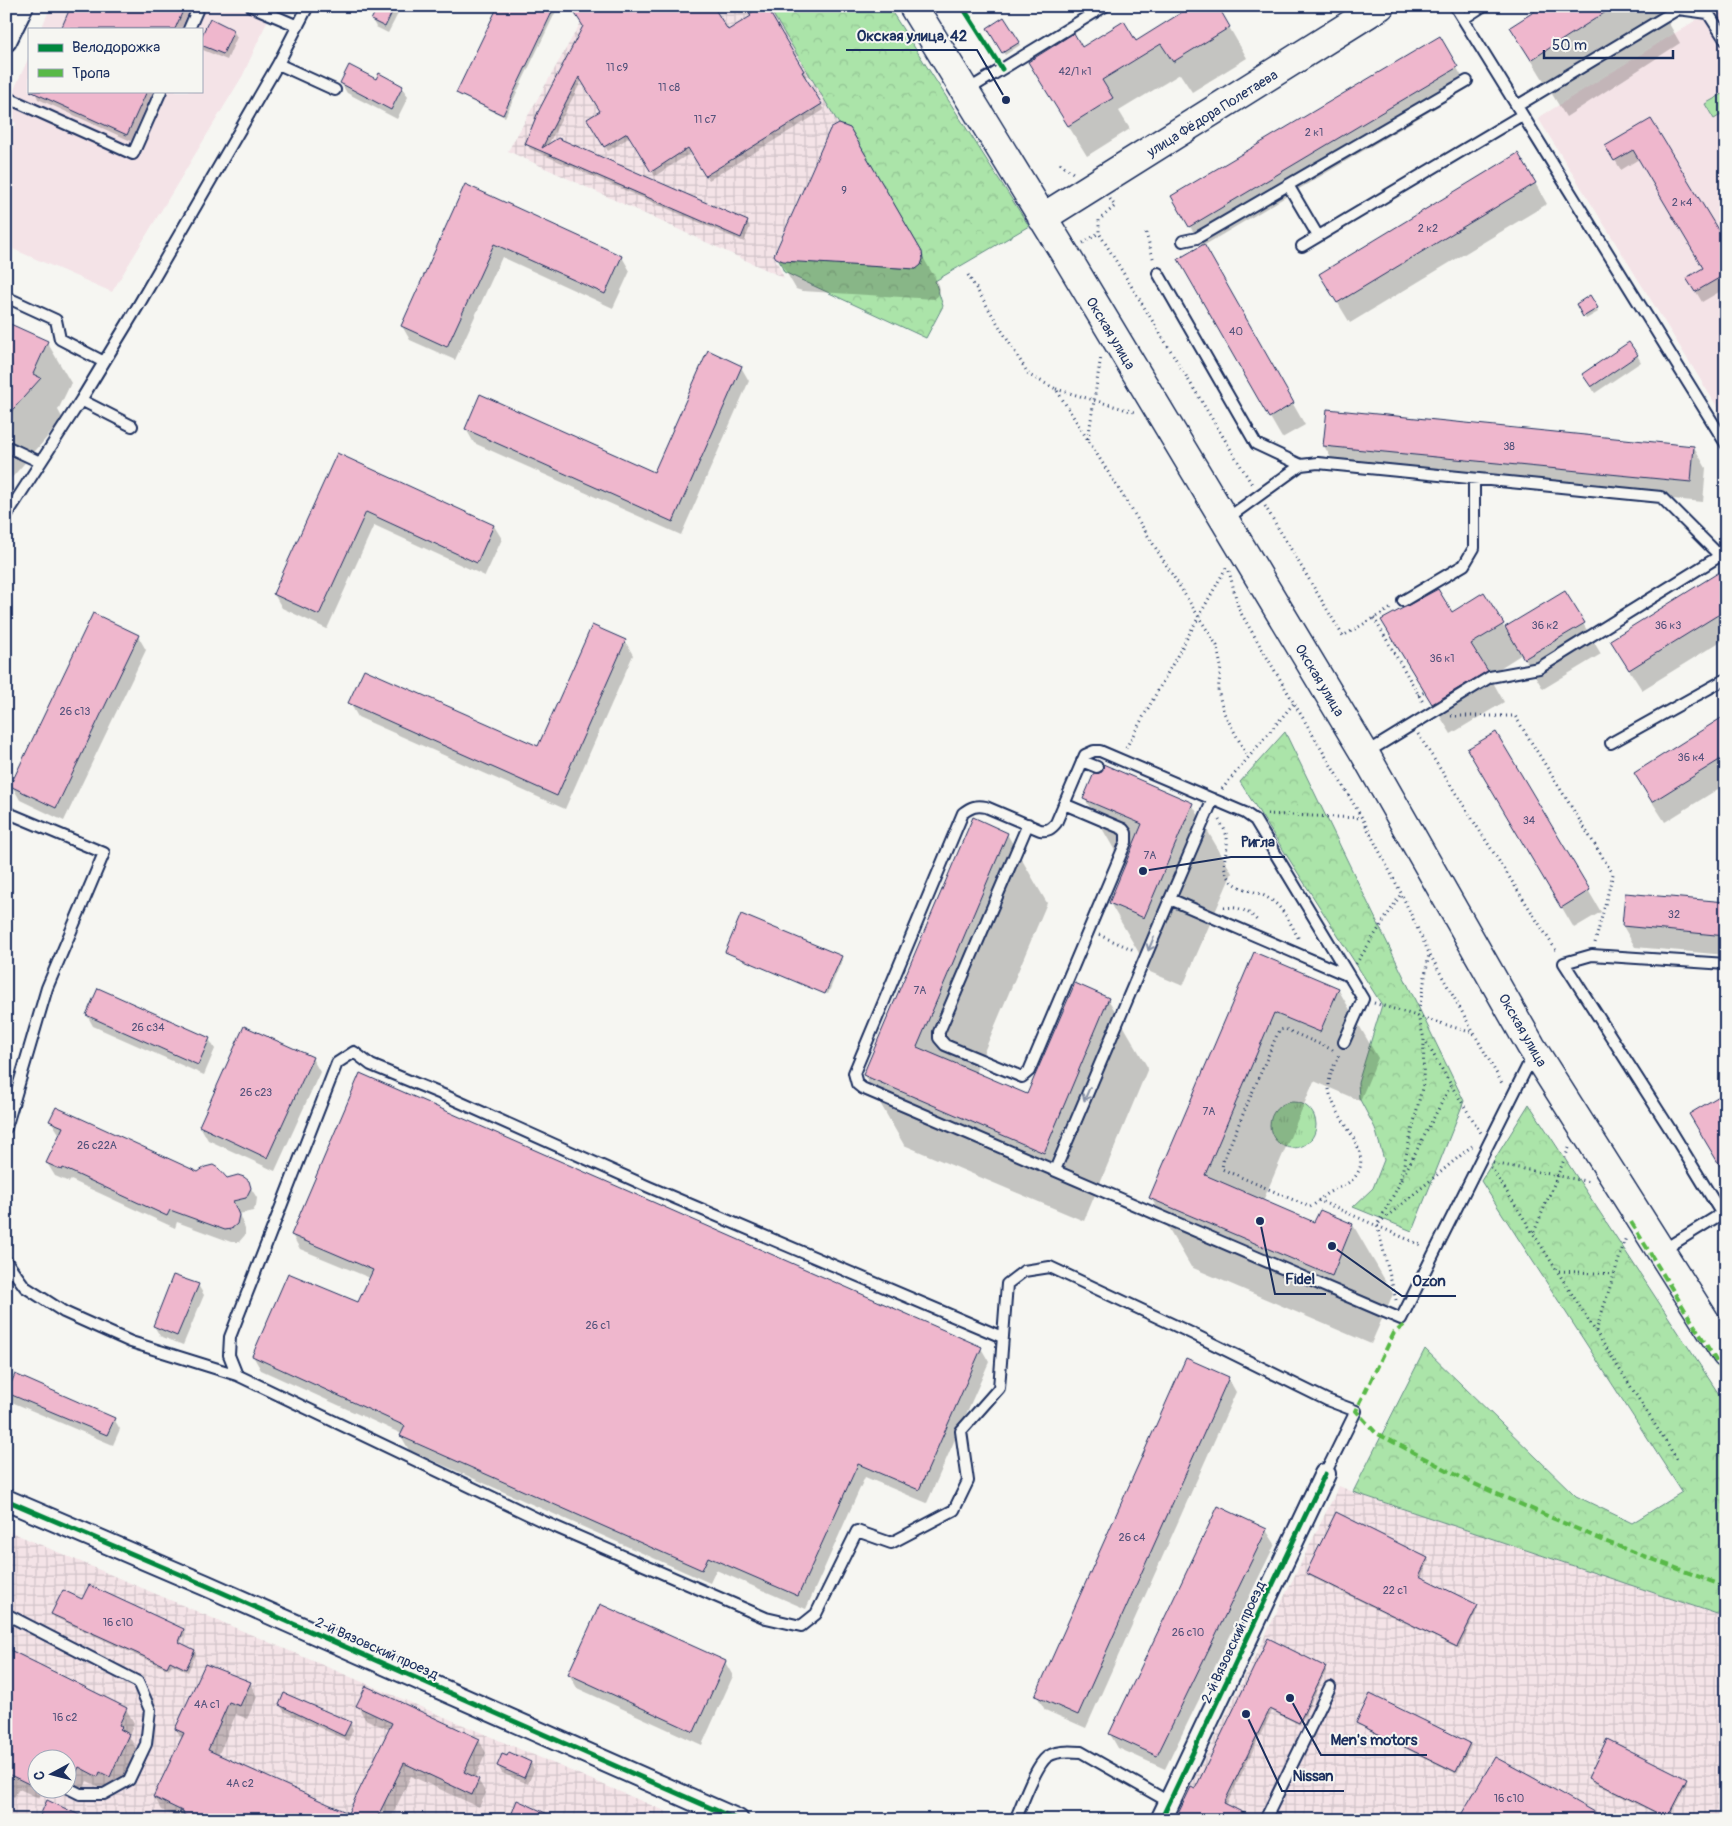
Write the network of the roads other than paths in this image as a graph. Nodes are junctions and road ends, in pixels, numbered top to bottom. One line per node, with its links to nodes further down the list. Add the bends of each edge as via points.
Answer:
1 (23, 6): 14 (street)
2 (199, 6): 13 (lane)
3 (251, 6): 12 (lane)
4 (308, 6): 12 (lane)
5 (913, 6): 19 (main road, Окская улица)
6 (1105, 6): 19 (lane)
7 (1380, 6): 25 (main road, улица Фёдора Полетаева)
8 (1455, 6): 11 (lane)
9 (1483, 6): 11 (lane)
10 (1677, 8): 15 (lane, via 1708,13); 22 (lane)
11 (1463, 19): 22 (lane)
12 (298, 26): 16 (lane)
13 (189, 28)
14 (6, 41)
15 (1726, 42)
16 (278, 64): 18 (lane); 31 (lane)
17 (1467, 81): 24 (lane)
18 (335, 90)
19 (965, 91): 25 (main road, Окская улица)
20 (161, 92): 21 (lane, via 133,154)
21 (6, 96)
22 (1517, 106): 23 (lane)
23 (1522, 115): 26 (lane); 34 (lane)
24 (1288, 185): 26 (lane); 27 (lane, via 1197,238)
25 (1039, 220): 40 (main road, Окская улица)
26 (1318, 236): 28 (lane)
27 (1183, 241)
28 (1302, 246)
29 (1158, 273): 37 (lane, via 1256,444)
30 (6, 297): 31 (lane, via 56,320 60,339)
31 (104, 362): 32 (lane)
32 (81, 400): 33 (lane); 36 (lane)
33 (132, 426)
34 (1726, 444)
35 (6, 446): 36 (lane)
36 (40, 462): 39 (lane)
37 (1301, 465): 38 (lane, via 1318,463); 40 (lane)
38 (1474, 479): 41 (lane, via 1662,497); 42 (lane, via 1474,548 1464,565)
39 (6, 516)
40 (1224, 521): 45 (main road, Окская улица)
41 (1723, 554): 45 (lane, via 1539,668 1490,677)
42 (1403, 602)
43 (1726, 679): 44 (lane)
44 (1611, 743)
45 (1365, 754): 56 (main road, Окская улица)
46 (1082, 761): 47 (lane); 48 (lane, via 1085,755 1100,751); 49 (lane)
47 (1097, 767)
48 (1211, 803): 52 (lane); 54 (lane, via 1245,813 1259,825)
49 (1064, 804): 51 (lane, via 1052,828 1040,830); 51 (lane, via 1123,829 1127,837 1029,1070 1022,1077 945,1045 939,1038 939,1032)
50 (6, 812): 57 (lane, via 104,853 47,988)
51 (1028, 824): 58 (lane, via 986,807 977,806 963,813 854,1073 857,1084 862,1088)
52 (1170, 899): 54 (lane); 58 (lane, one-way to 58)
53 (1726, 964): 59 (lane, via 1592,955 1564,963)
54 (1349, 976): 55 (lane, via 1363,999)
55 (1344, 1042)
56 (1535, 1052): 58 (lane, via 1401,1319); 60 (main road, Окская улица)
57 (6, 1128)
58 (1055, 1170)
59 (1724, 1216): 60 (lane)
60 (1661, 1252): 63 (main road, Окская улица)
61 (6, 1261): 64 (lane, via 25,1287 64,1312 131,1342)
62 (1002, 1337): 64 (lane, via 999,1388 961,1431 968,1482 954,1510 891,1543 857,1532 816,1614 801,1626 766,1618 542,1521); 64 (lane, via 371,1065 354,1052 337,1063 230,1337 229,1356); 65 (lane, via 1007,1284 1024,1272 1050,1266 1356,1411)
63 (1726, 1354)
64 (237, 1375)
65 (1325, 1474): 70 (street, 2-й Вязовский проезд)
66 (6, 1500): 71 (street, 2-й Вязовский проезд)
67 (6, 1614): 69 (lane, via 138,1682 150,1710 146,1744 130,1780 104,1794)
68 (1330, 1687): 73 (lane)
69 (78, 1793)
70 (1165, 1811): 72 (lane, via 1081,1752 1066,1751 1048,1756 1039,1765)
71 (738, 1820)
72 (1016, 1820)
73 (1265, 1820)

